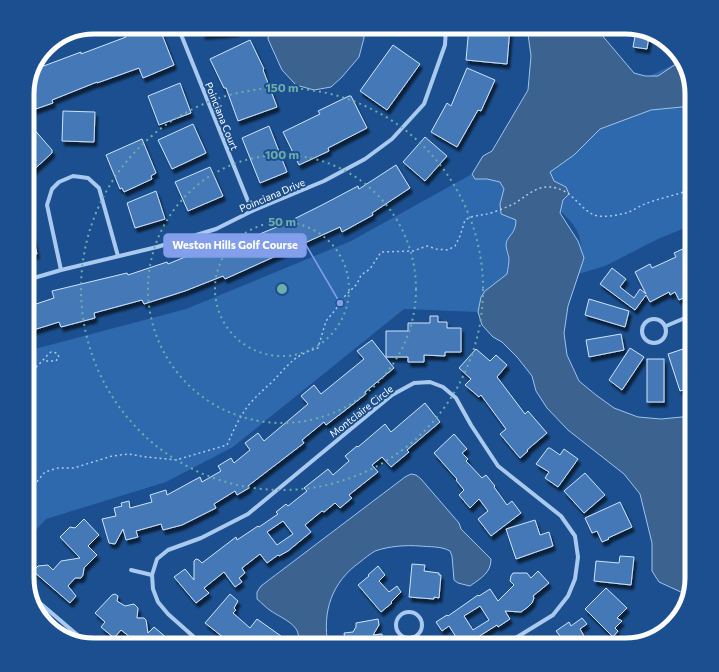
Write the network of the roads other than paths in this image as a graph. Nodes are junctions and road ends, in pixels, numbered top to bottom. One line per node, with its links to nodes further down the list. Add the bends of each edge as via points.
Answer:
1 (181, 34): 3 (street, Poinciana Court)
2 (446, 34): 3 (street, Poinciana Drive, via 445,45 424,104 392,139 324,181)
3 (252, 211): 4 (street, Poinciana Drive, via 216,229)
4 (118, 256): 5 (street, Poinciana Drive); 5 (street, via 99,188 88,178 73,176 59,182 52,189 47,205)
5 (60, 270): 6 (street, Poinciana Drive)
6 (34, 278)
7 (685, 319): 8 (street)
8 (666, 326): 8 (street, via 659,319 649,319 642,326 642,336 650,342 659,342 666,335)
9 (131, 570): 10 (street)
10 (152, 575): 14 (street, via 153,589 158,602); 15 (street, Montclaire Circle, via 157,559 168,550 201,538 248,514 392,395 414,384 430,382 443,387 456,398 498,466 561,516 575,536 578,557 575,579 568,596 553,615)
11 (40, 603): 12 (street)
12 (78, 635)
13 (413, 637): 13 (street, via 420,630 420,620 414,613 404,613 397,620 397,629 404,636)
14 (195, 638)
15 (515, 638)

